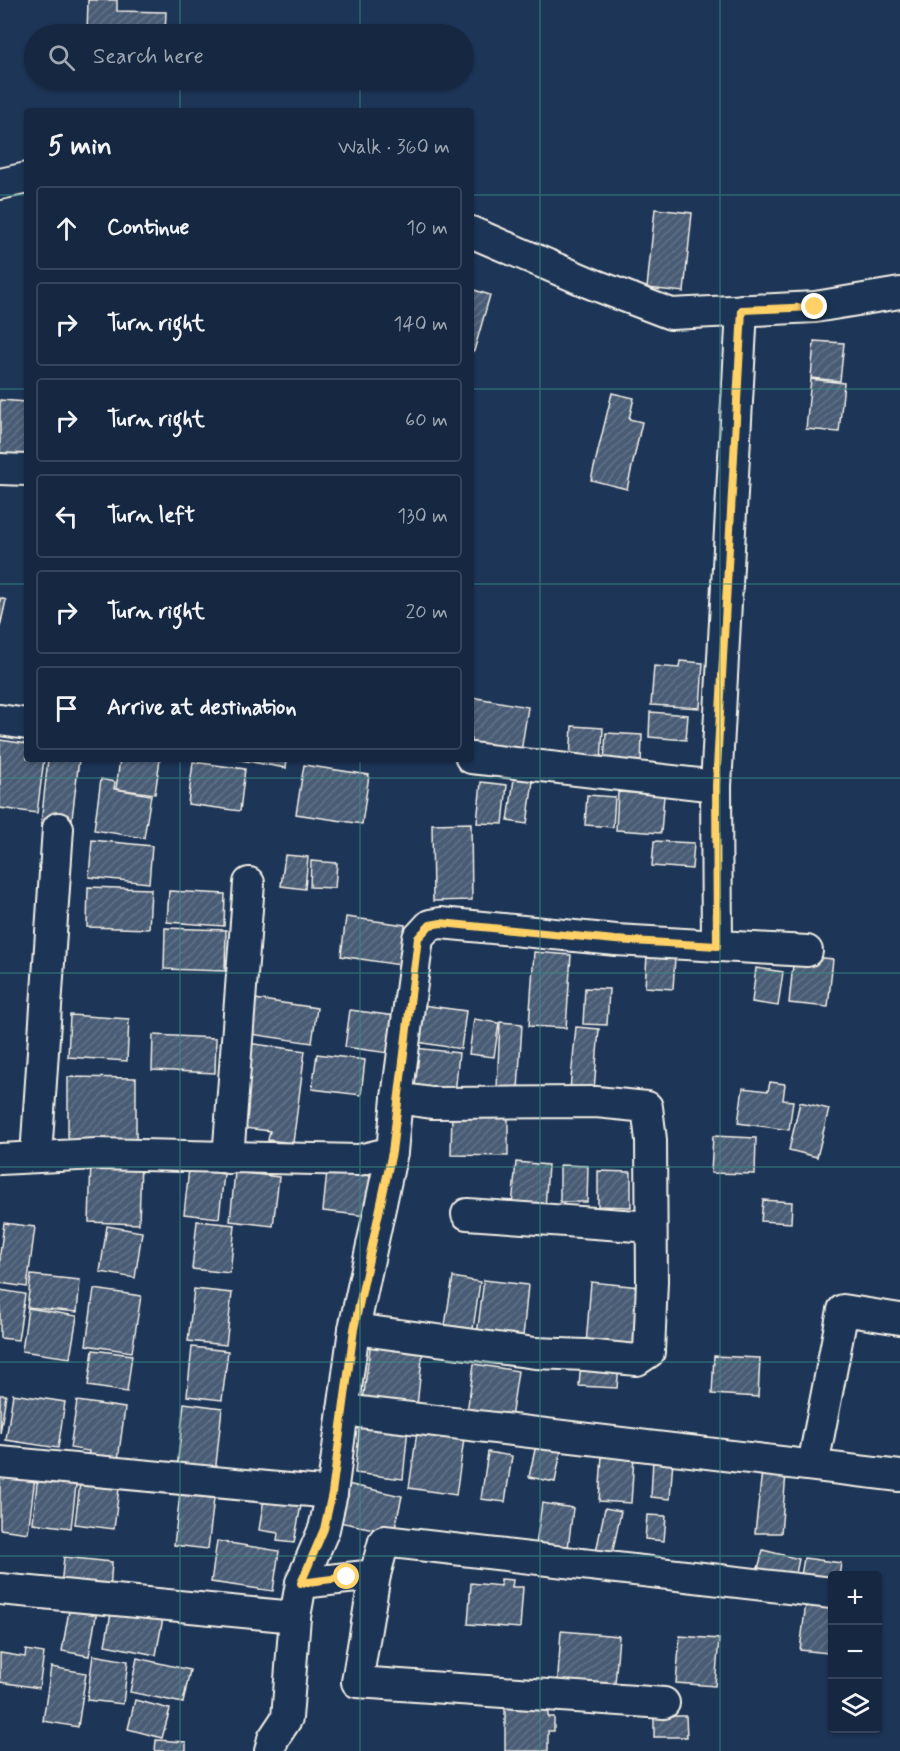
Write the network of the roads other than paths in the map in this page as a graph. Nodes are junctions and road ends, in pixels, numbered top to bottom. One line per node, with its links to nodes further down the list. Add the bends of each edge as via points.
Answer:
1 (24, 179): 2 (street)
2 (0, 184)
3 (474, 233): 5 (street, via 671,314)
4 (900, 293): 5 (street, via 815,307)
5 (742, 310): 11 (street)
6 (0, 470): 7 (street)
7 (24, 470)
8 (0, 720): 9 (street)
9 (24, 724)
10 (474, 758): 11 (street)
11 (716, 786): 14 (street)
12 (58, 828): 18 (street)
13 (249, 883): 19 (street)
14 (717, 946): 15 (street); 16 (street, via 430,925 418,938)
15 (807, 951)
16 (397, 1098): 17 (street); 22 (street, via 432,1103 596,1102 647,1107)
17 (392, 1152): 19 (street, via 359,1160); 24 (street)
18 (36, 1156): 19 (street); 20 (street)
19 (228, 1158)
20 (0, 1159)
21 (467, 1214): 22 (street)
22 (651, 1227): 24 (street, via 649,1352 637,1360 535,1353)
23 (900, 1319): 27 (street, via 843,1310)
24 (354, 1329): 25 (street)
25 (343, 1410): 27 (street); 29 (street)
26 (0, 1462): 29 (street)
27 (813, 1465): 28 (street)
28 (900, 1476)
29 (332, 1493): 31 (street, via 324,1529)
30 (375, 1575): 31 (street); 33 (street, via 384,1541); 35 (street, via 357,1682)
31 (301, 1583): 34 (street)
32 (0, 1589): 34 (street)
33 (828, 1593)
34 (295, 1617): 36 (street, via 287,1718)
35 (664, 1703)
36 (270, 1751)

